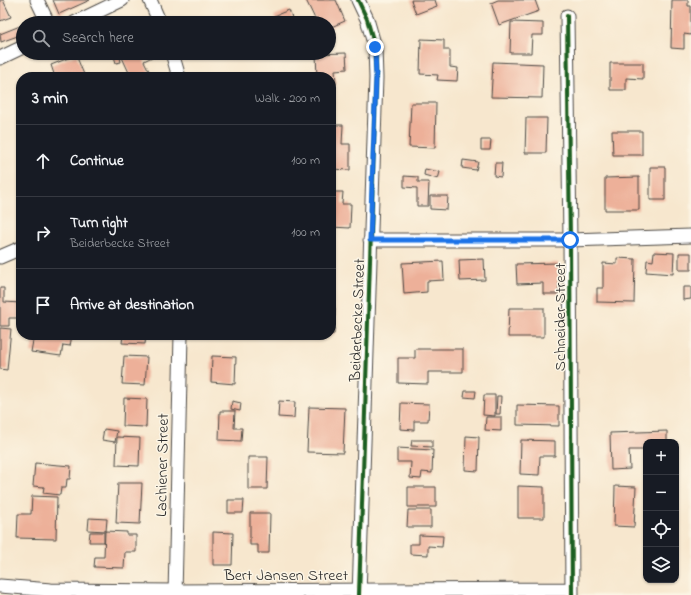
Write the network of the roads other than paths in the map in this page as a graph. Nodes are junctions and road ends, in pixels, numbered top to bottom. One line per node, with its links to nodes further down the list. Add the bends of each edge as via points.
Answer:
1 (37, 0): 5 (street)
2 (122, 0): 6 (street)
3 (150, 0): 7 (street)
4 (358, 0): 14 (street, Beiderbecke Street, via 367,19 375,47)
5 (45, 16)
6 (89, 16)
7 (157, 16)
8 (567, 16): 15 (street, Schneider Street)
9 (16, 50): 10 (street)
10 (0, 58)
11 (174, 60): 12 (street)
12 (178, 72)
13 (691, 236): 15 (street)
14 (370, 240): 15 (street); 22 (street, Beiderbecke Street)
15 (570, 240): 20 (street, Schneider Street)
16 (16, 250): 17 (street)
17 (0, 257)
18 (181, 340): 21 (street, Lachiener Street)
19 (0, 586): 21 (street, Bert Jansen Street)
20 (572, 592): 22 (street, Bert Jansen Street)
21 (175, 593): 22 (street, Bert Jansen Street)
22 (359, 593)

